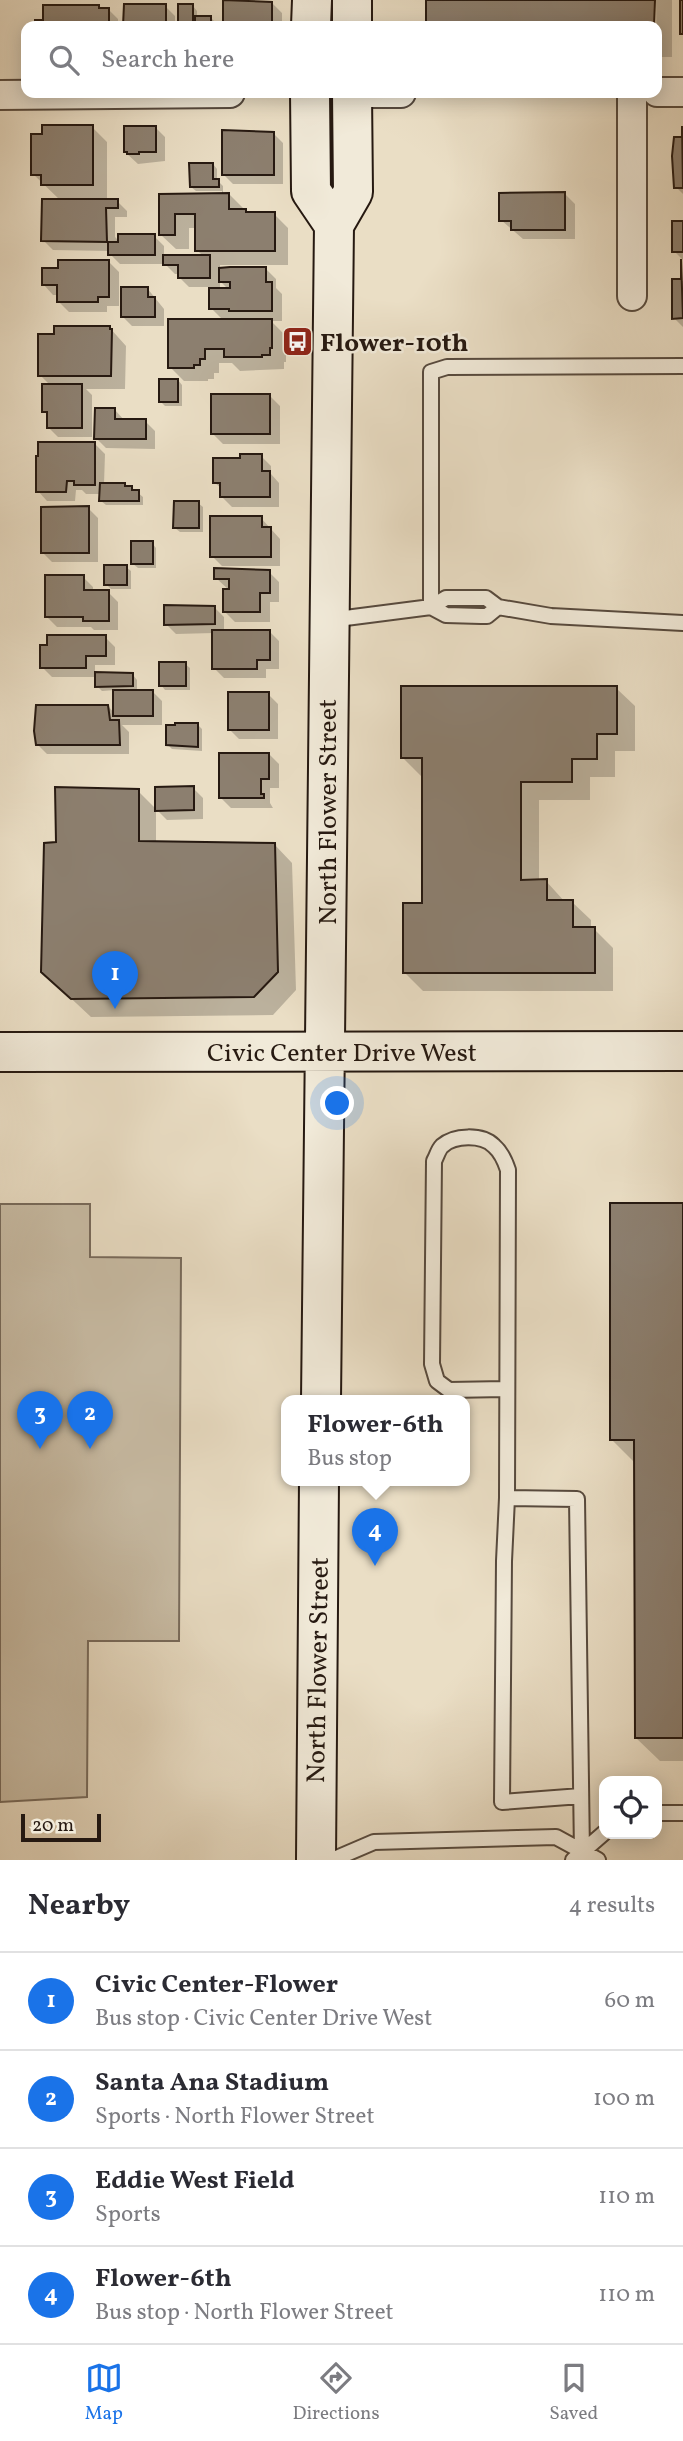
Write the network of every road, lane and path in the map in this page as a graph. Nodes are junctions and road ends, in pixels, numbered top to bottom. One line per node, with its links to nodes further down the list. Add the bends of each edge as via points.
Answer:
1 (312, 0): 3 (main road)
2 (352, 0): 4 (main road)
3 (312, 21)
4 (352, 21)
5 (662, 92): 6 (street)
6 (683, 92)
7 (0, 95): 8 (street)
8 (21, 95)
9 (310, 98): 12 (main road, via 311,191)
10 (352, 98): 12 (main road, North Flower Street, via 353,192)
11 (632, 98): 13 (street)
12 (334, 225): 16 (main road, North Flower Street)
13 (632, 296)
14 (683, 366): 15 (lane, via 447,367 431,372)
15 (431, 607): 16 (lane); 17 (lane, via 446,615 487,616 498,607 551,617)
16 (329, 620): 20 (main road, North Flower Street)
17 (683, 623)
18 (683, 1051): 20 (main road, Civic Center Drive West)
19 (0, 1052): 20 (main road, Civic Center Drive West)
20 (326, 1052): 22 (main road, North Flower Street)
21 (505, 1389): 21 (lane, via 508,1170 493,1144 479,1138 450,1140 435,1161 432,1364 437,1381 449,1390); 24 (lane)
22 (321, 1395)
23 (319, 1486): 30 (main road, North Flower Street)
24 (506, 1498): 25 (lane, via 577,1499); 25 (lane, via 502,1802)
25 (581, 1796): 29 (lane)
26 (662, 1813): 27 (lane)
27 (683, 1813)
28 (599, 1837): 29 (lane)
29 (577, 1856): 31 (lane, via 556,1837 374,1842); 32 (lane)
30 (316, 1860)
31 (331, 1860)
32 (598, 1860)

